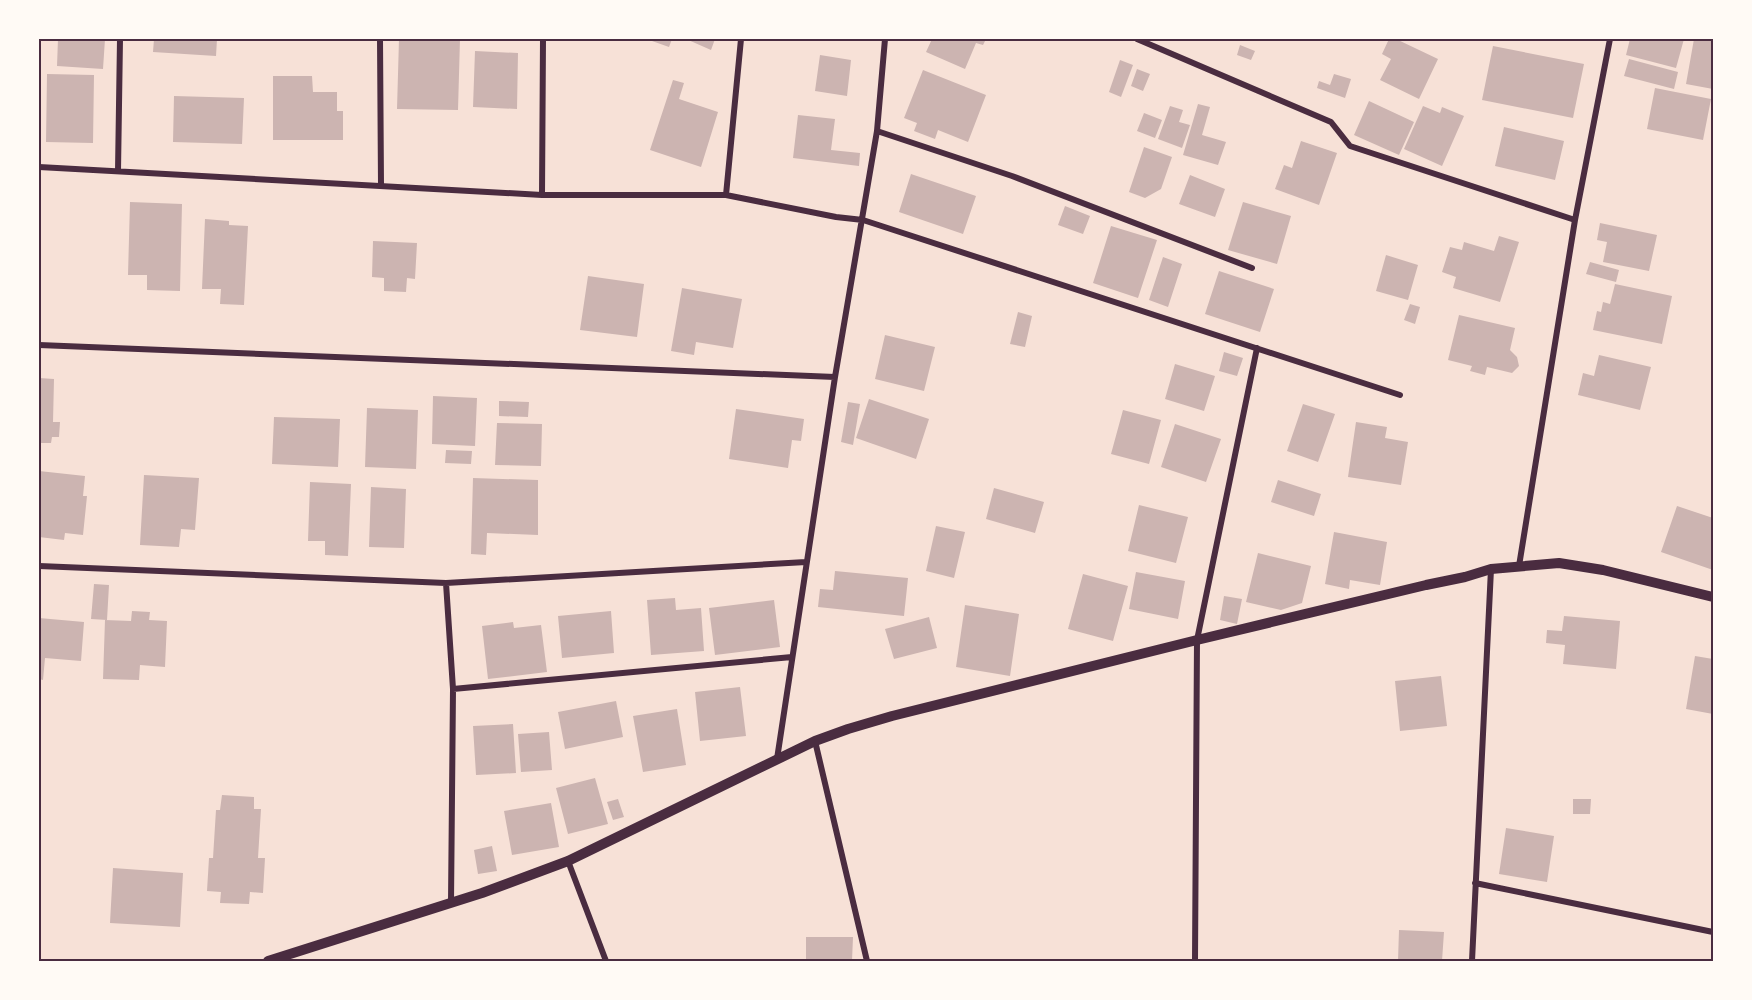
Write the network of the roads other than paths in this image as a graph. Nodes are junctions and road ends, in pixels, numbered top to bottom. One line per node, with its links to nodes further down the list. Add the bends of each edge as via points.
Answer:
1 (120, 39): 10 (street)
2 (380, 39): 11 (street)
3 (543, 39): 12 (street)
4 (741, 39): 13 (street)
5 (885, 39): 8 (street)
6 (1137, 39): 15 (street, via 1331,122 1350,146)
7 (1610, 39): 15 (street)
8 (877, 131): 14 (street); 16 (street, via 1011,176)
9 (39, 167): 10 (street)
10 (118, 171): 11 (street)
11 (381, 185): 12 (street)
12 (542, 195): 13 (street)
13 (726, 195): 14 (street)
14 (863, 220): 18 (street); 19 (street)
15 (1575, 220): 23 (street)
16 (1252, 268)
17 (39, 345): 19 (street)
18 (1257, 348): 20 (street); 27 (street)
19 (835, 377): 21 (street)
20 (1400, 395)
21 (806, 562): 25 (street); 28 (street)
22 (39, 566): 25 (street)
23 (1519, 566): 24 (street); 26 (street, via 1559,563 1603,570)
24 (1491, 569): 27 (street); 33 (street)
25 (446, 583): 29 (street)
26 (1713, 597)
27 (1197, 640): 30 (street, via 892,716); 39 (street)
28 (792, 657): 29 (street); 31 (street)
29 (453, 689): 34 (street)
30 (815, 741): 31 (street); 38 (street)
31 (777, 759): 32 (street)
32 (568, 861): 34 (street); 37 (street)
33 (1475, 883): 35 (street); 40 (street)
34 (451, 903): 36 (street)
35 (1713, 932)
36 (268, 961)
37 (606, 961)
38 (867, 961)
39 (1195, 961)
40 (1472, 961)

